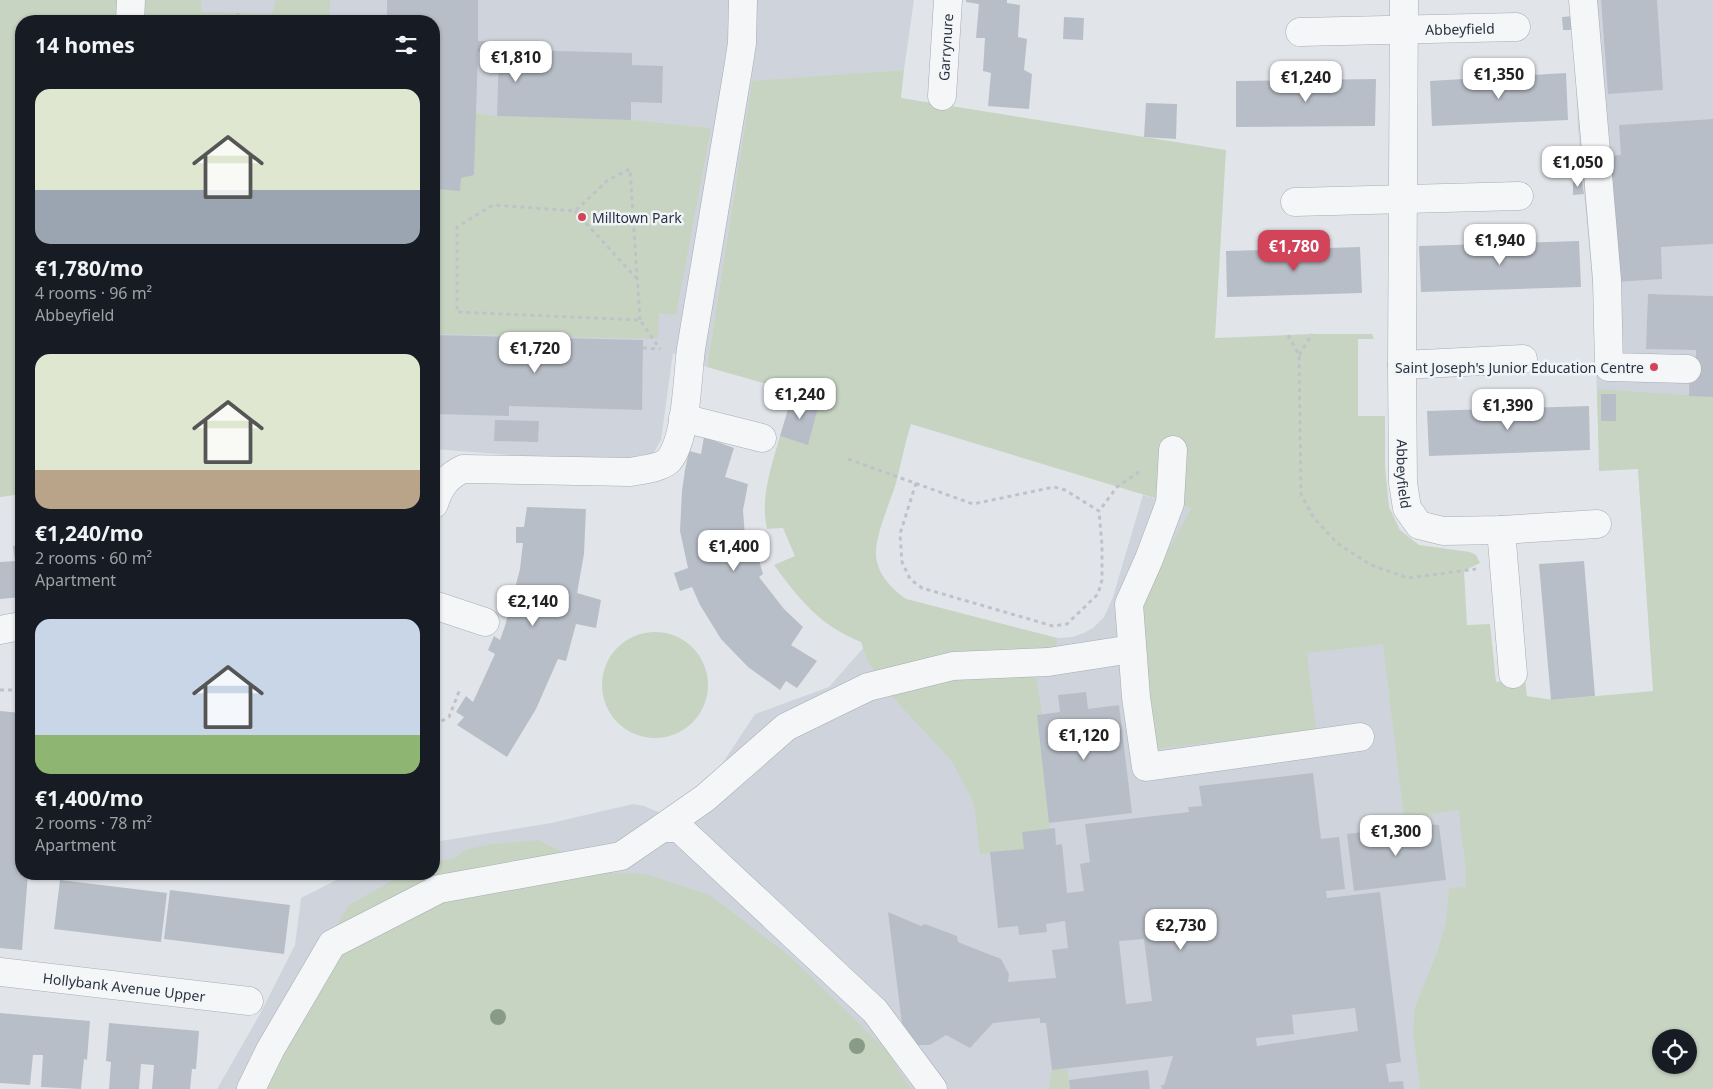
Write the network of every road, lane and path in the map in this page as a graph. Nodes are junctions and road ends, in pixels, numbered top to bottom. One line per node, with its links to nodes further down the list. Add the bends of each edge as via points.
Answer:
1 (131, 0): 6 (street)
2 (743, 0): 24 (street, via 740,52)
3 (948, 0): 10 (street, Garrynure)
4 (1404, 0): 8 (street, Abbeyfield)
5 (1583, 0): 23 (street, via 1607,280 1609,367)
6 (130, 15)
7 (1516, 27): 8 (street, Abbeyfield)
8 (1404, 29): 9 (street, Abbeyfield); 12 (street, Abbeyfield)
9 (1300, 32)
10 (942, 96)
11 (1519, 196): 12 (street)
12 (1403, 199): 13 (street); 22 (street, Abbeyfield)
13 (1295, 202)
14 (575, 211): 15 (path); 15 (path, via 608,180 630,169); 16 (path, via 493,205 456,227 457,312)
15 (637, 280): 16 (path)
16 (640, 320): 19 (path)
17 (1312, 334): 20 (path)
18 (1288, 335): 20 (path)
19 (660, 349)
20 (1299, 355): 33 (path, via 1301,494 1313,517 1337,543 1371,565 1408,578)
21 (1523, 359): 22 (street)
22 (1402, 365): 32 (street, Abbeyfield, via 1403,483 1407,508 1419,525 1443,531)
23 (1687, 369)
24 (683, 418): 25 (street); 29 (street, via 676,448 668,461 651,468 630,472 463,469 452,474)
25 (762, 438)
26 (1173, 450): 30 (path, via 1117,487); 38 (street, via 1170,503 1150,559 1128,604)
27 (848, 459): 28 (path)
28 (916, 482): 30 (path, via 973,504 1054,486); 30 (path, via 900,534 902,562 910,579 922,588 1053,626 1067,624 1098,594 1102,580)
29 (440, 489)
30 (1099, 511)
31 (1597, 524): 32 (street, Abbeyfield)
32 (1501, 530): 33 (street)
33 (1504, 566): 39 (street)
34 (440, 607): 35 (street)
35 (485, 622)
36 (15, 627): 37 (street)
37 (0, 630)
38 (1132, 649): 44 (street, via 1146,767); 45 (street, via 1048,662 953,666 868,687 786,727 705,798)
39 (1513, 674)
40 (460, 689): 43 (path, via 450,717)
41 (0, 690): 42 (path)
42 (15, 690)
43 (440, 722)
44 (1360, 737)
45 (662, 828): 48 (street, via 621,856 439,889 332,944); 49 (street, via 679,828 875,1011)
46 (0, 972): 47 (street, Hollybank Avenue Upper)
47 (249, 1001)
48 (251, 1089)
49 (934, 1089)

